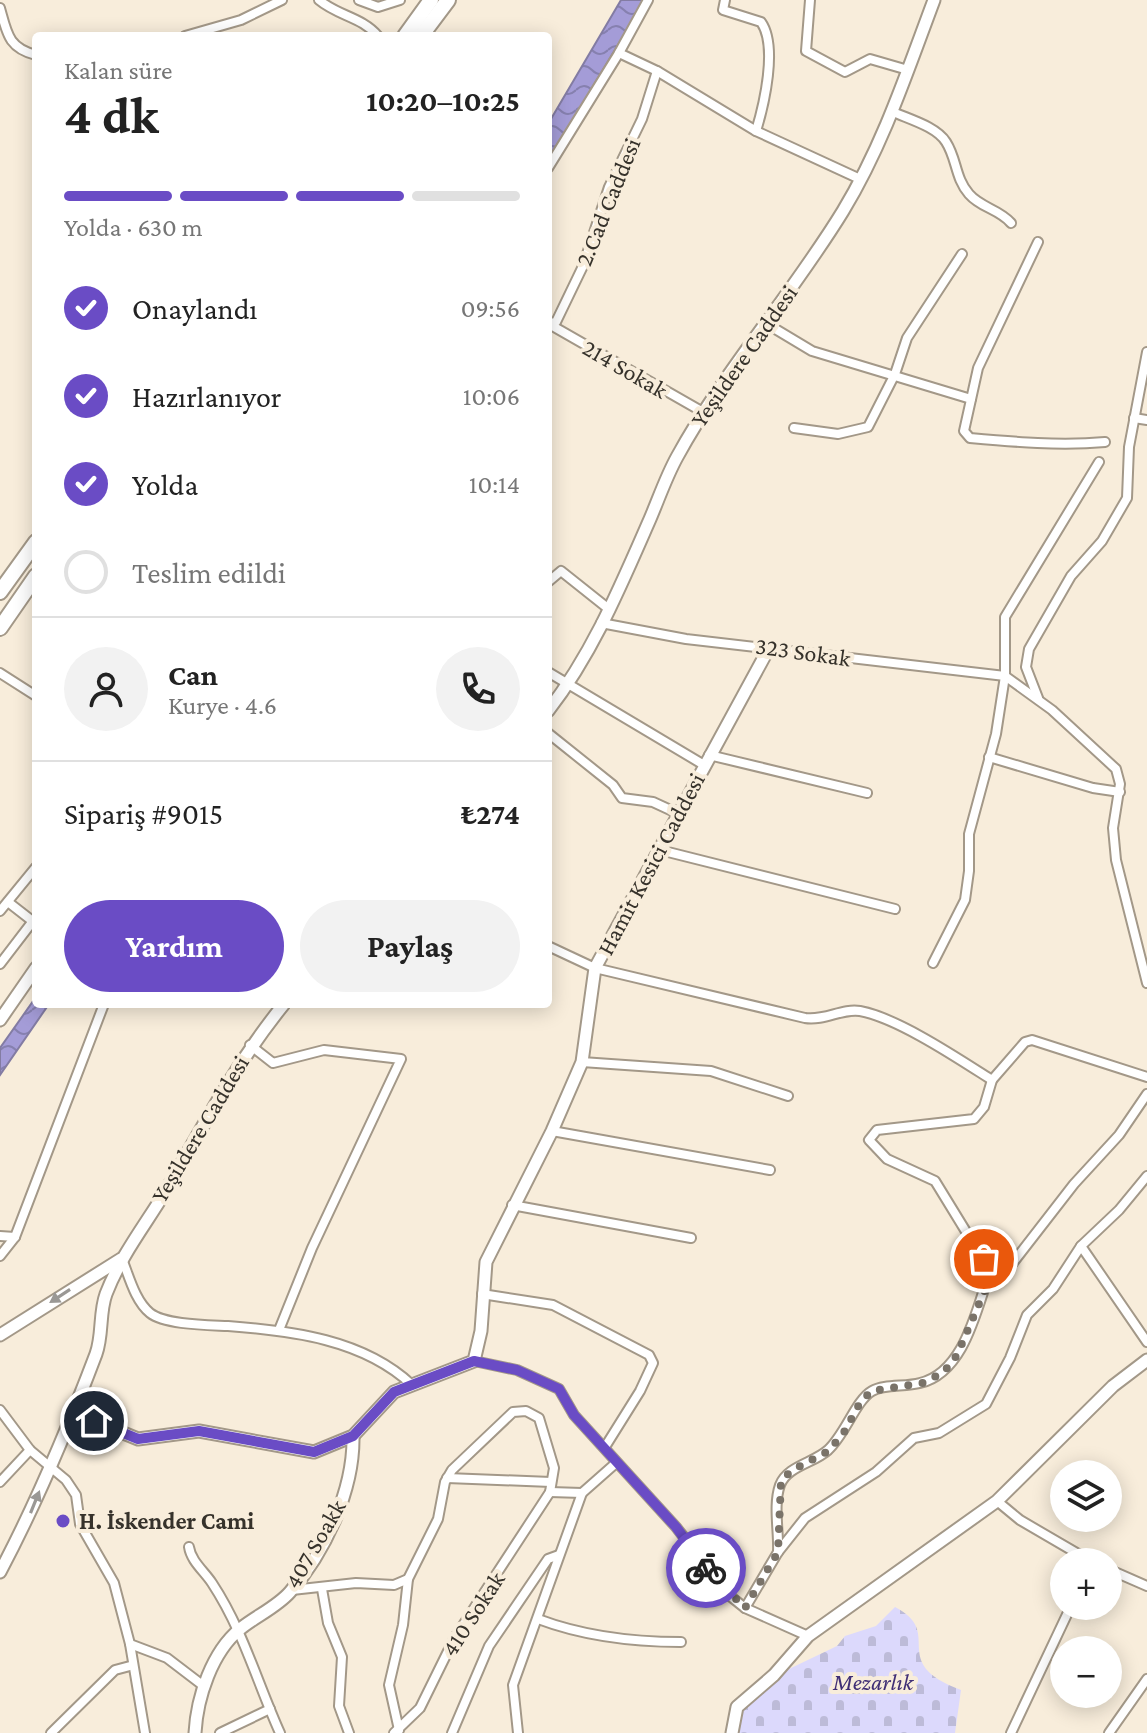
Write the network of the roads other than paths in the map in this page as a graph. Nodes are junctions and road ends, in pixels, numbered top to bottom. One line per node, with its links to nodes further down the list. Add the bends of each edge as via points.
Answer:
1 (282, 0): 11 (street, via 249,17)
2 (319, 0): 12 (street)
3 (359, 0): 4 (street, via 383,7)
4 (400, 0)
5 (648, 0): 15 (street)
6 (725, 0): 20 (street, via 723,10 761,22 768,36 766,96)
7 (810, 0): 17 (street, via 806,51 814,58 845,72 870,59)
8 (934, 0): 17 (street, Yeşildere Caddesi)
9 (435, 2): 13 (highway); 14 (highway)
10 (0, 8): 16 (street, via 11,43)
11 (198, 32)
12 (374, 32)
13 (409, 32)
14 (423, 32)
15 (619, 53): 18 (street); 21 (street)
16 (32, 54)
17 (908, 70): 19 (street, Yeşildere Caddesi)
18 (657, 71): 20 (street); 26 (street, 2.Cad Caddesi, via 583,266)
19 (891, 111): 22 (street, Yeşildere Caddesi); 23 (street, via 946,141 958,179 971,197)
20 (756, 131): 22 (street)
21 (552, 162)
22 (860, 179): 27 (street, Yeşildere Caddesi)
23 (1011, 223)
24 (1038, 242): 31 (street, via 978,368)
25 (962, 254): 30 (street, via 907,338)
26 (552, 322)
27 (767, 324): 30 (street, via 812,351); 32 (street, Yeşildere Caddesi)
28 (552, 325): 32 (street, 214 Sokak)
29 (1147, 352): 33 (street)
30 (895, 374): 31 (street); 35 (street, via 864,430 838,434)
31 (971, 399): 36 (street, via 964,431 970,438)
32 (703, 412): 42 (street, Yeşildere Caddesi, via 674,461)
33 (1134, 418): 34 (street); 51 (street, via 1127,498 1102,541 1071,576 1029,649 1026,667)
34 (1147, 420)
35 (794, 428)
36 (1105, 442)
37 (1099, 462): 48 (street, via 1005,617)
38 (32, 548): 41 (highway)
39 (552, 579): 42 (street, via 561,571)
40 (32, 582): 44 (highway)
41 (0, 592)
42 (610, 610): 43 (street, Yeşildere Caddesi)
43 (601, 623): 45 (street, 323 Sokak); 49 (street, Yeşildere Caddesi)
44 (0, 628)
45 (769, 648): 48 (street, 323 Sokak); 55 (street, Hamit Kesici Caddesi)
46 (0, 673): 50 (street)
47 (552, 675): 49 (street)
48 (1005, 676): 51 (street); 54 (street)
49 (568, 685): 52 (street, Yeşildere Caddesi); 55 (street)
50 (32, 693)
51 (1038, 698): 56 (street, via 1116,769)
52 (552, 706)
53 (552, 736): 58 (street, via 622,798 653,802)
54 (989, 757): 56 (street); 67 (street, via 969,834 965,900)
55 (707, 760): 57 (street); 58 (street, Hamit Kesici Caddesi)
56 (1120, 792): 71 (street, via 1113,828 1116,860)
57 (867, 793)
58 (679, 814): 59 (street, Hamit Kesici Caddesi)
59 (660, 850): 62 (street); 69 (street, Hamit Kesici Caddesi)
60 (32, 874): 61 (street)
61 (8, 902): 63 (street); 64 (street)
62 (895, 909)
63 (0, 911)
64 (32, 920)
65 (32, 926): 68 (street)
66 (552, 948): 69 (street)
67 (933, 963)
68 (0, 964)
69 (595, 968): 76 (street, Hamit Kesici Caddesi); 78 (street, via 805,1018 861,1011)
70 (32, 974): 74 (street)
71 (1147, 983)
72 (102, 1008): 86 (street)
73 (281, 1008): 75 (street, Yeşildere Caddesi)
74 (0, 1020)
75 (250, 1045): 90 (street, Yeşildere Caddesi); 93 (street, via 273,1063 324,1050 401,1059)
76 (582, 1062): 80 (street, via 711,1071); 81 (street, Hamit Kesici Caddesi)
77 (1147, 1077): 78 (street, via 1032,1040)
78 (992, 1080): 91 (street, via 984,1107 974,1119 877,1130 869,1140 887,1159 935,1181)
79 (1147, 1094): 91 (street, via 1012,1264)
80 (788, 1096)
81 (552, 1131): 82 (street); 84 (street, Hamit Kesici Caddesi)
82 (770, 1170)
83 (1147, 1176): 88 (street)
84 (512, 1205): 87 (street); 92 (street, Hamit Kesici Caddesi, via 491,1249)
85 (0, 1236): 86 (street)
86 (15, 1237): 89 (street)
87 (691, 1238)
88 (1081, 1246): 95 (street); 114 (street, via 1053,1289 1027,1315 986,1404 939,1433 914,1438 876,1472 805,1518)
89 (0, 1256)
90 (122, 1258): 93 (street, via 151,1315); 94 (street, one-way to 94); 100 (street, Yeşildere Caddesi, via 105,1298 97,1350)
91 (992, 1274): 114 (street, via 957,1355 944,1372 923,1383 872,1391 825,1453 781,1481)
92 (482, 1294): 97 (street, Hamit Kesici Caddesi); 102 (street, via 553,1305 649,1355 653,1363 640,1391)
93 (279, 1330): 98 (street, via 326,1339 392,1366)
94 (0, 1335)
95 (1147, 1342)
96 (1147, 1360): 111 (street, via 1093,1405)
97 (474, 1361): 98 (street); 102 (street, via 517,1370 559,1389 574,1415)
98 (412, 1385): 101 (street, via 394,1392)
99 (0, 1410): 103 (street)
100 (72, 1412): 101 (street, via 138,1439 199,1431 314,1452); 105 (street, Yeşildere Caddesi)
101 (353, 1436): 121 (street, 407 Soakk, via 343,1499)
102 (605, 1447): 104 (street)
103 (30, 1450): 105 (street); 107 (street)
104 (616, 1463): 110 (street); 122 (street, via 676,1527 715,1581)
105 (49, 1467): 116 (street, Yeşildere Caddesi, one-way to 105); 128 (street, via 76,1495 80,1524 114,1583)
106 (447, 1478): 108 (street); 108 (street, via 468,1451 513,1412 526,1411 539,1418 547,1437 554,1468); 118 (street, via 438,1519)
107 (0, 1482)
108 (551, 1482): 109 (street)
109 (550, 1492): 110 (street); 133 (street, 410 Sokak, via 454,1639 420,1708)
110 (582, 1493): 115 (street)
111 (997, 1501): 113 (street); 126 (street)
112 (189, 1547): 125 (street, via 190,1557)
113 (1068, 1548)
114 (778, 1552): 122 (street)
115 (559, 1555): 123 (street); 140 (street, via 548,1559 489,1646)
116 (0, 1572)
117 (1122, 1575): 119 (street)
118 (408, 1579): 120 (street, via 394,1585 356,1583); 133 (street, via 389,1685)
119 (1147, 1586)
120 (322, 1589): 121 (street); 139 (street, via 342,1657 339,1706)
121 (292, 1590): 125 (street, 407 Soakk)
122 (745, 1608): 126 (street)
123 (538, 1619): 127 (street, via 615,1638); 141 (street, via 513,1685)
124 (1064, 1620): 143 (street)
125 (239, 1630): 131 (street, 407 Soakk, via 215,1659); 132 (street)
126 (808, 1636): 142 (street, via 737,1707)
127 (681, 1642)
128 (130, 1644): 129 (street); 131 (street, via 167,1658)
129 (130, 1666): 134 (street, via 115,1670); 135 (street)
130 (1147, 1679): 144 (street)
131 (205, 1687): 136 (street, 407 Soakk)
132 (270, 1709): 137 (street); 138 (street)
133 (397, 1731)
134 (51, 1733)
135 (145, 1733)
136 (195, 1733)
137 (220, 1733)
138 (280, 1733)
139 (349, 1733)
140 (452, 1733)
141 (518, 1733)
142 (732, 1733)
143 (1011, 1733)
144 (1109, 1733)

